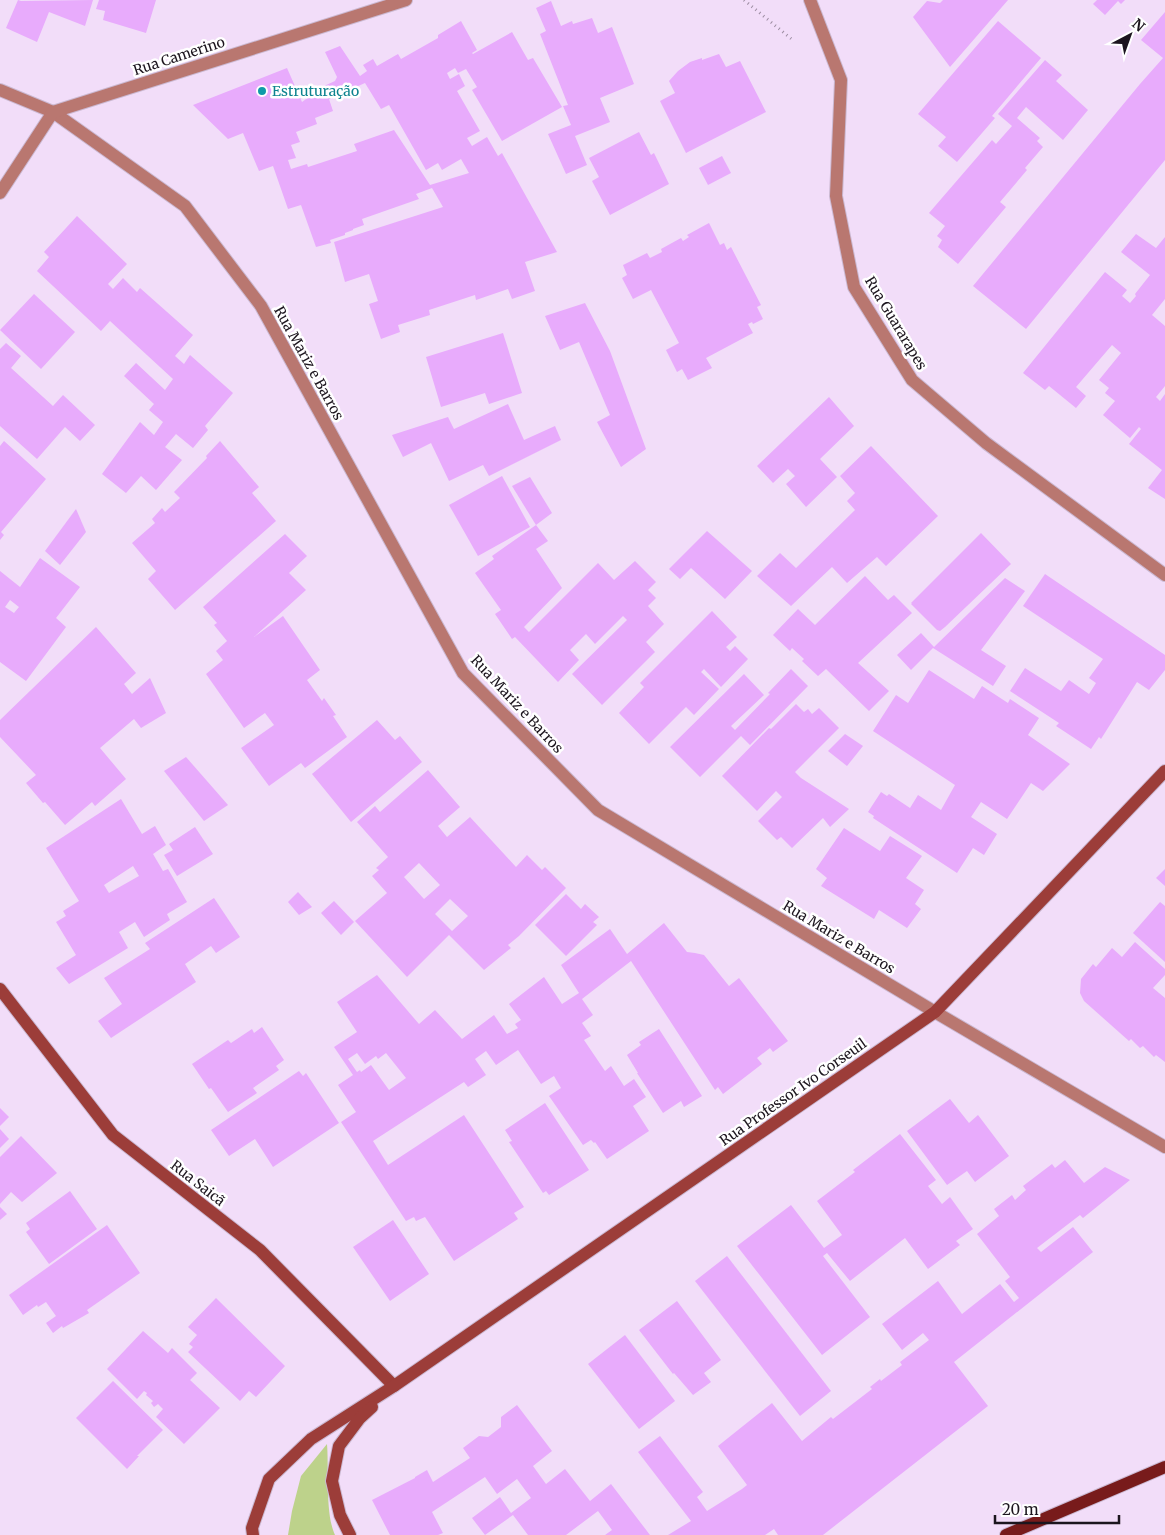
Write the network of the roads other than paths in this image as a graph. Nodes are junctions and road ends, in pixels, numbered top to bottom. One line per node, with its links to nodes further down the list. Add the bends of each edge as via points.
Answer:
1 (406, 0): 4 (street, Rua Camerino)
2 (810, 0): 6 (street, Rua Guararapes, via 841,80 836,196 854,287 912,380 986,443)
3 (0, 90): 4 (street, Rua Mariz e Barros)
4 (53, 112): 5 (street); 9 (street, Rua Mariz e Barros, via 185,206 261,306 463,673 598,810)
5 (0, 193)
6 (1165, 575)
7 (1165, 771): 9 (street, Rua Professor Ivo Corseuil)
8 (0, 989): 11 (street, Rua Saicã, via 113,1135 260,1250)
9 (935, 1012): 10 (street, Rua Mariz e Barros); 11 (street, Rua Professor Ivo Corseuil)
10 (1165, 1147)
11 (394, 1386): 13 (street, Rua Professor Ivo Corseuil, via 311,1439 269,1479 252,1528); 14 (street, Rua Professor Ivo Corseuil, via 360,1418 339,1446 332,1480 340,1515)
12 (1165, 1467): 15 (main road)
13 (253, 1535)
14 (350, 1535)
15 (1006, 1535)

